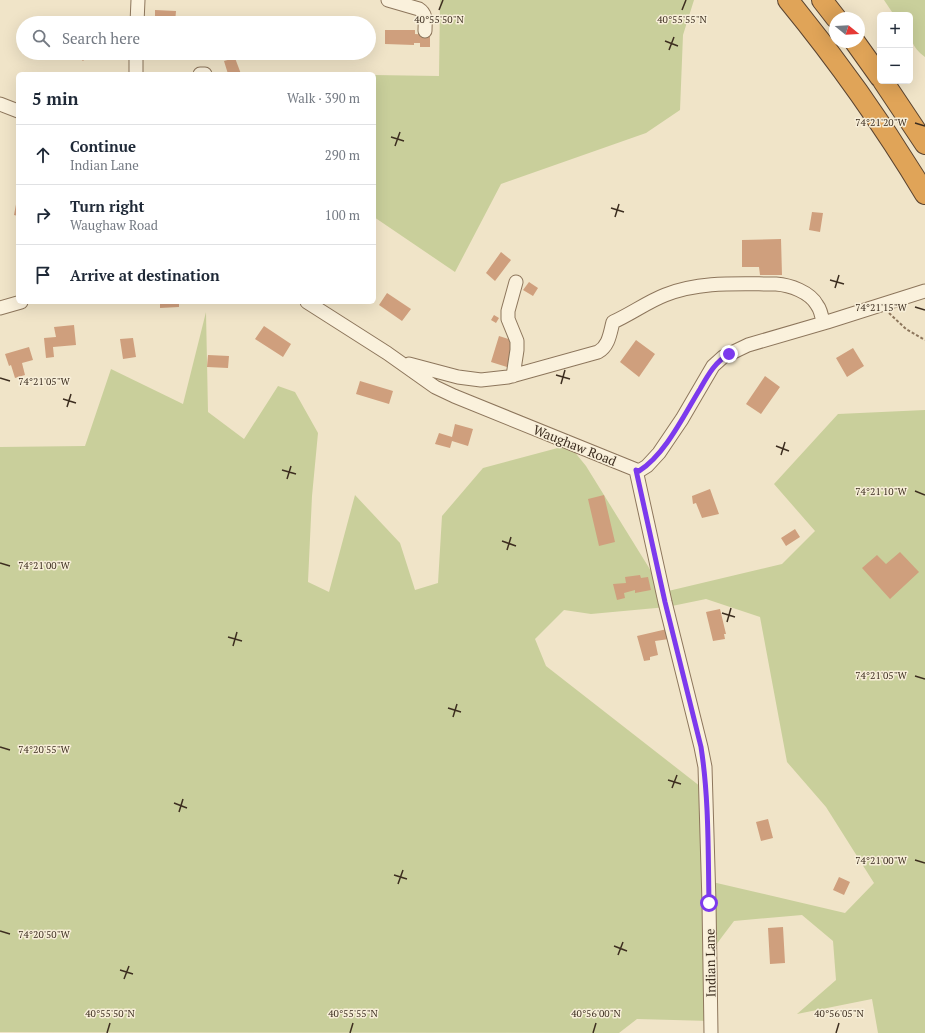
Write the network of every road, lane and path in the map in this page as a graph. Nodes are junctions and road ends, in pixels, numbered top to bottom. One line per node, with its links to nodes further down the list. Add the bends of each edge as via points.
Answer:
1 (138, 0): 6 (street)
2 (388, 0): 7 (street, via 423,11)
3 (788, 0): 16 (highway, via 852,83)
4 (822, 0): 5 (highway)
5 (831, 12)
6 (137, 16)
7 (425, 31)
8 (859, 48): 11 (highway)
9 (136, 60): 10 (street)
10 (136, 72)
11 (877, 73)
12 (885, 84): 15 (highway)
13 (0, 104): 14 (street)
14 (16, 111)
15 (925, 144)
16 (925, 194)
17 (516, 282): 26 (street, via 508,311 508,319 517,341)
18 (925, 291): 21 (street)
19 (16, 303): 22 (street)
20 (310, 304): 25 (street, Waughaw Road)
21 (881, 305): 23 (street); 24 (path, via 906,329)
22 (0, 308)
23 (823, 323): 26 (street, via 819,308 813,300 804,293 786,286 704,285 665,295 613,322 607,344 598,352); 27 (street, via 748,346 723,357 713,366 659,454 647,466)
24 (925, 340)
25 (396, 360): 26 (street, via 469,379 500,379); 27 (street, Waughaw Road, via 435,387 454,396)
26 (513, 376)
27 (636, 470): 28 (street, Indian Lane, via 704,767 710,910)
28 (711, 1033)

